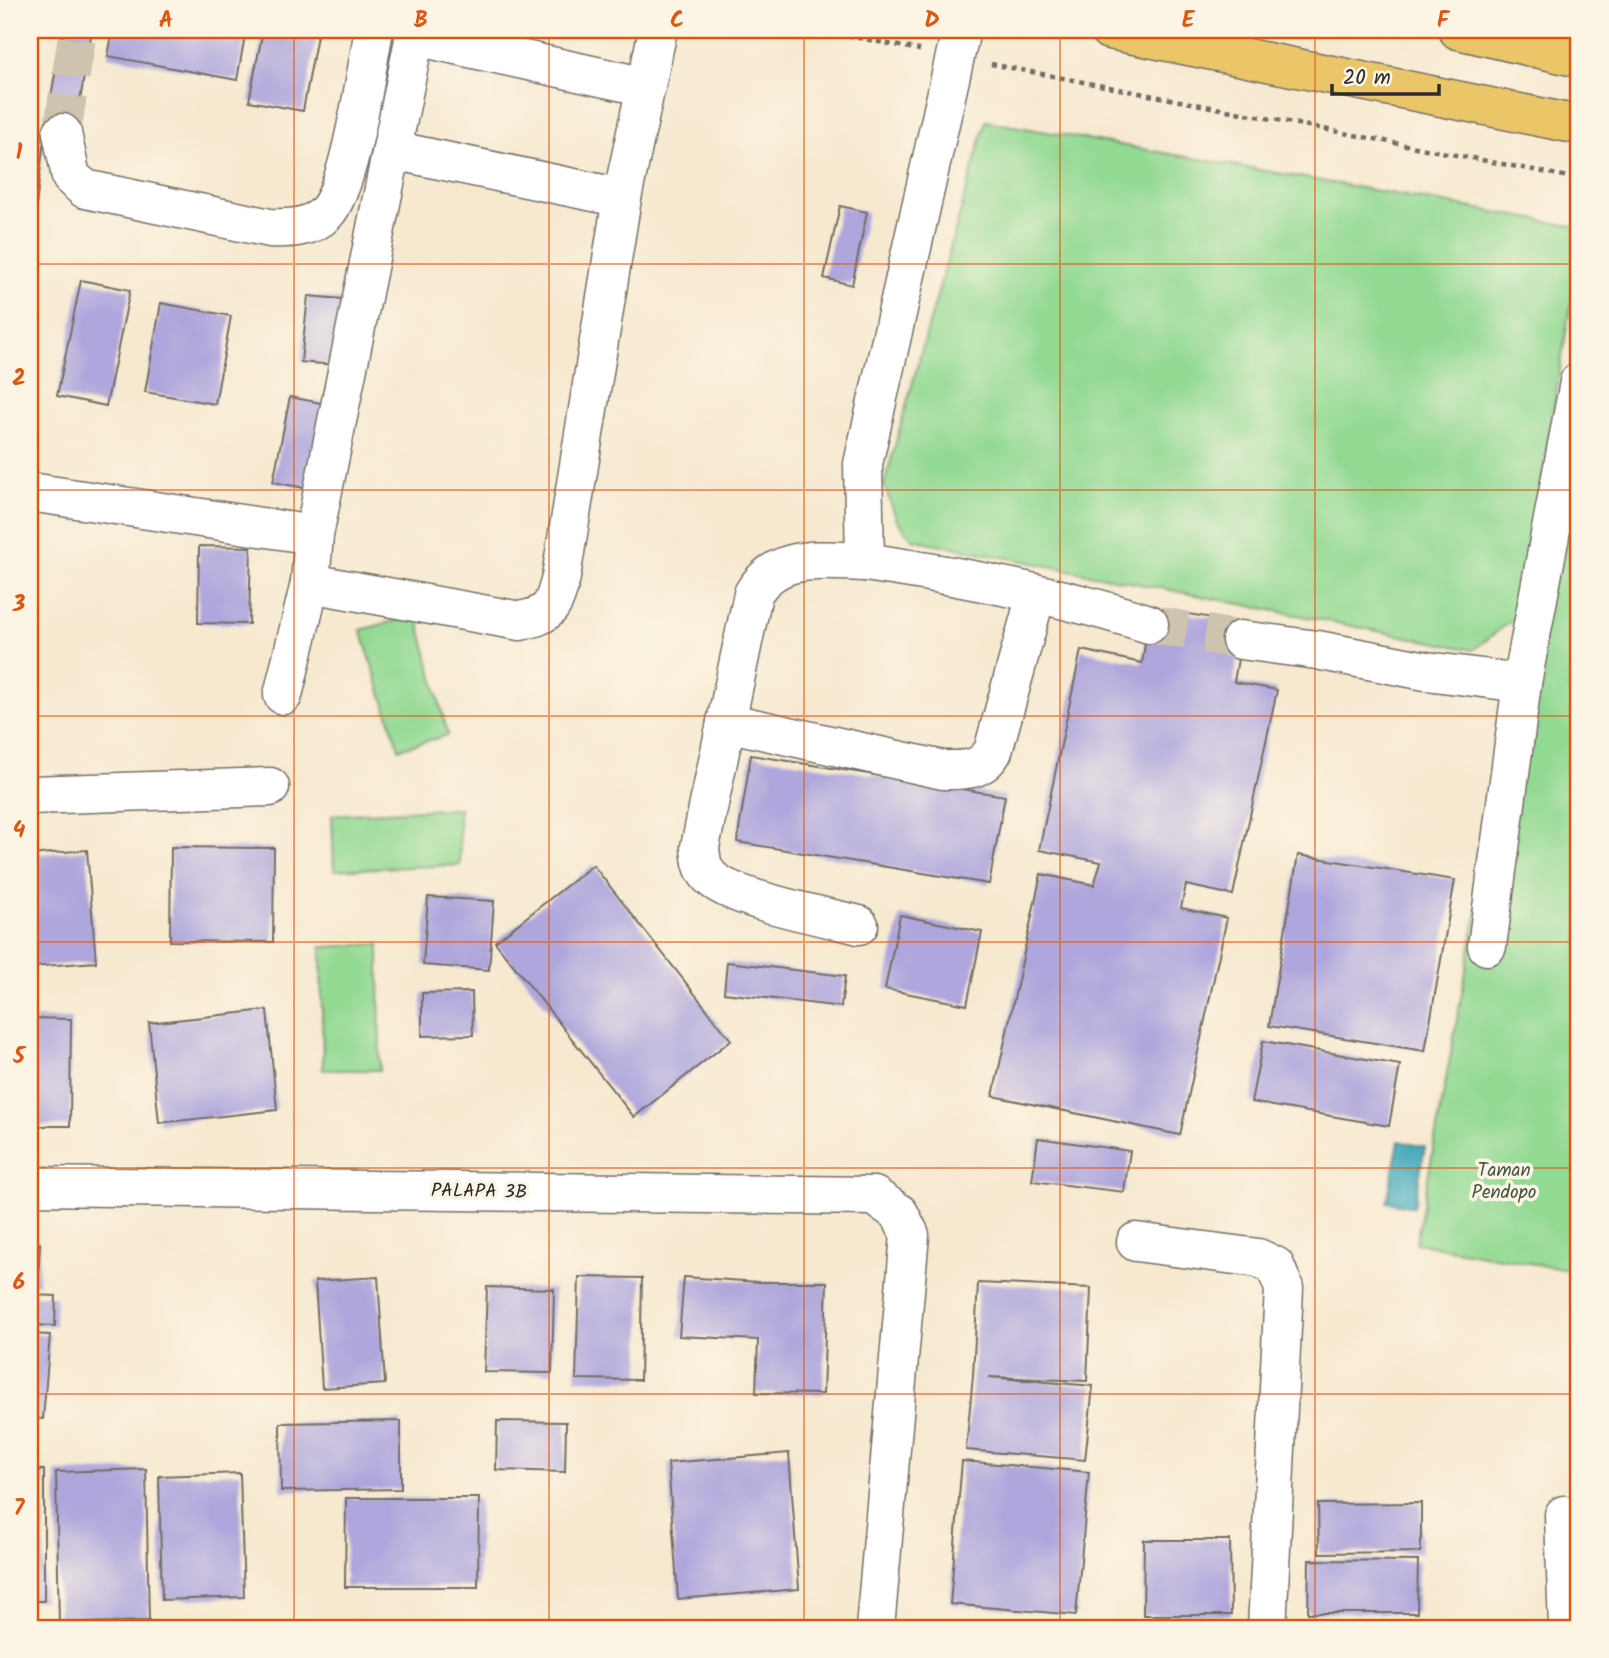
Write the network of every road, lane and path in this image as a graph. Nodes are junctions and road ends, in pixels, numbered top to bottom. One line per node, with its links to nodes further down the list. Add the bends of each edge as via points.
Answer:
1 (373, 30): 11 (street, via 345,173 325,214 311,223 270,228 85,189 71,177)
2 (658, 30): 9 (street)
3 (818, 30): 7 (path)
4 (1109, 30): 10 (highway)
5 (1458, 30): 8 (highway)
6 (416, 33): 9 (street); 12 (street)
7 (958, 43): 13 (path); 18 (street, via 863,464)
8 (1576, 55)
9 (646, 86): 14 (street)
10 (1579, 125)
11 (62, 133)
12 (392, 150): 14 (street); 17 (street)
13 (1579, 179)
14 (622, 198): 19 (street, via 561,577 552,606 539,617 520,621)
15 (1579, 382): 23 (street)
16 (30, 492): 17 (street)
17 (314, 535): 19 (street)
18 (865, 562): 20 (street, via 943,573); 25 (street, via 787,564 758,587)
19 (310, 583): 24 (street)
20 (1036, 595): 21 (street, via 1093,606); 25 (street, via 993,751 975,768 943,769)
21 (1149, 624)
22 (1241, 640): 23 (street)
23 (1522, 683): 29 (street)
24 (283, 695)
25 (726, 722): 28 (street, via 700,847 706,872 733,893)
26 (270, 787): 27 (street)
27 (30, 795)
28 (859, 925)
29 (1487, 946)
30 (30, 1186): 33 (street, PALAPA 3B, via 874,1196 899,1213 910,1235)
31 (1136, 1242): 34 (street, via 1258,1258 1275,1266 1284,1288)
32 (1564, 1516): 35 (street)
33 (875, 1628)
34 (1267, 1628)
35 (1568, 1628)

